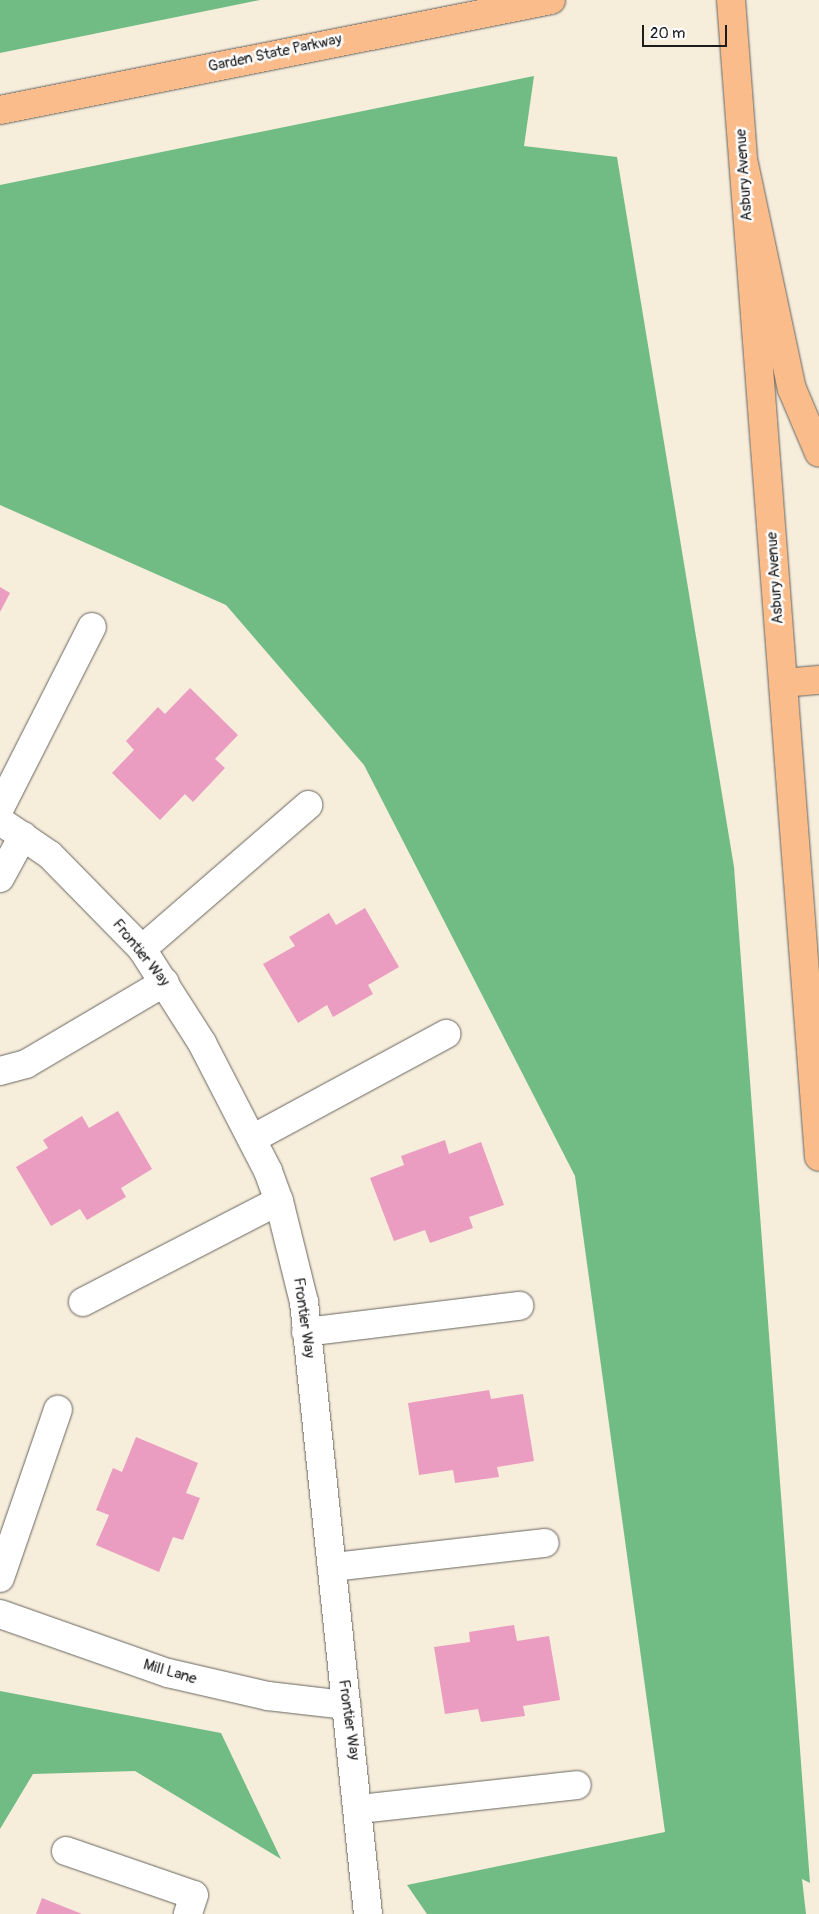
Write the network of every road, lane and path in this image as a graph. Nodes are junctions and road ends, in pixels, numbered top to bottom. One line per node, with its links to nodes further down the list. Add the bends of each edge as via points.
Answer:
1 (551, 0): 3 (main road, Garden State Parkway)
2 (731, 0): 4 (main road, Asbury Avenue)
3 (0, 110)
4 (744, 164): 5 (main road, via 792,388); 8 (main road, Asbury Avenue)
5 (819, 453)
6 (92, 627): 10 (street)
7 (819, 680): 8 (main road)
8 (784, 683): 19 (main road, Asbury Avenue)
9 (308, 805): 14 (street)
10 (0, 808)
11 (0, 821): 12 (street, Frontier Way)
12 (23, 836): 13 (street); 14 (street, Frontier Way, via 93,896)
13 (0, 878)
14 (142, 949): 15 (street, Frontier Way)
15 (165, 982): 17 (street, via 26,1064); 18 (street, Frontier Way)
16 (446, 1034): 18 (street)
17 (0, 1071)
18 (252, 1140): 20 (street, Frontier Way)
19 (819, 1157)
20 (279, 1202): 21 (street); 23 (street, Frontier Way, via 293,1249)
21 (83, 1302)
22 (519, 1306): 23 (street)
23 (306, 1332): 26 (street, Frontier Way)
24 (58, 1410): 27 (street)
25 (545, 1543): 26 (street)
26 (332, 1567): 29 (street, Frontier Way)
27 (0, 1578)
28 (0, 1614): 29 (street, Mill Lane, via 168,1673 268,1696)
29 (346, 1705): 31 (street, Frontier Way)
30 (578, 1785): 31 (street)
31 (360, 1809): 34 (street, Frontier Way)
32 (66, 1851): 33 (street, via 194,1896)
33 (188, 1914)
34 (368, 1914)

